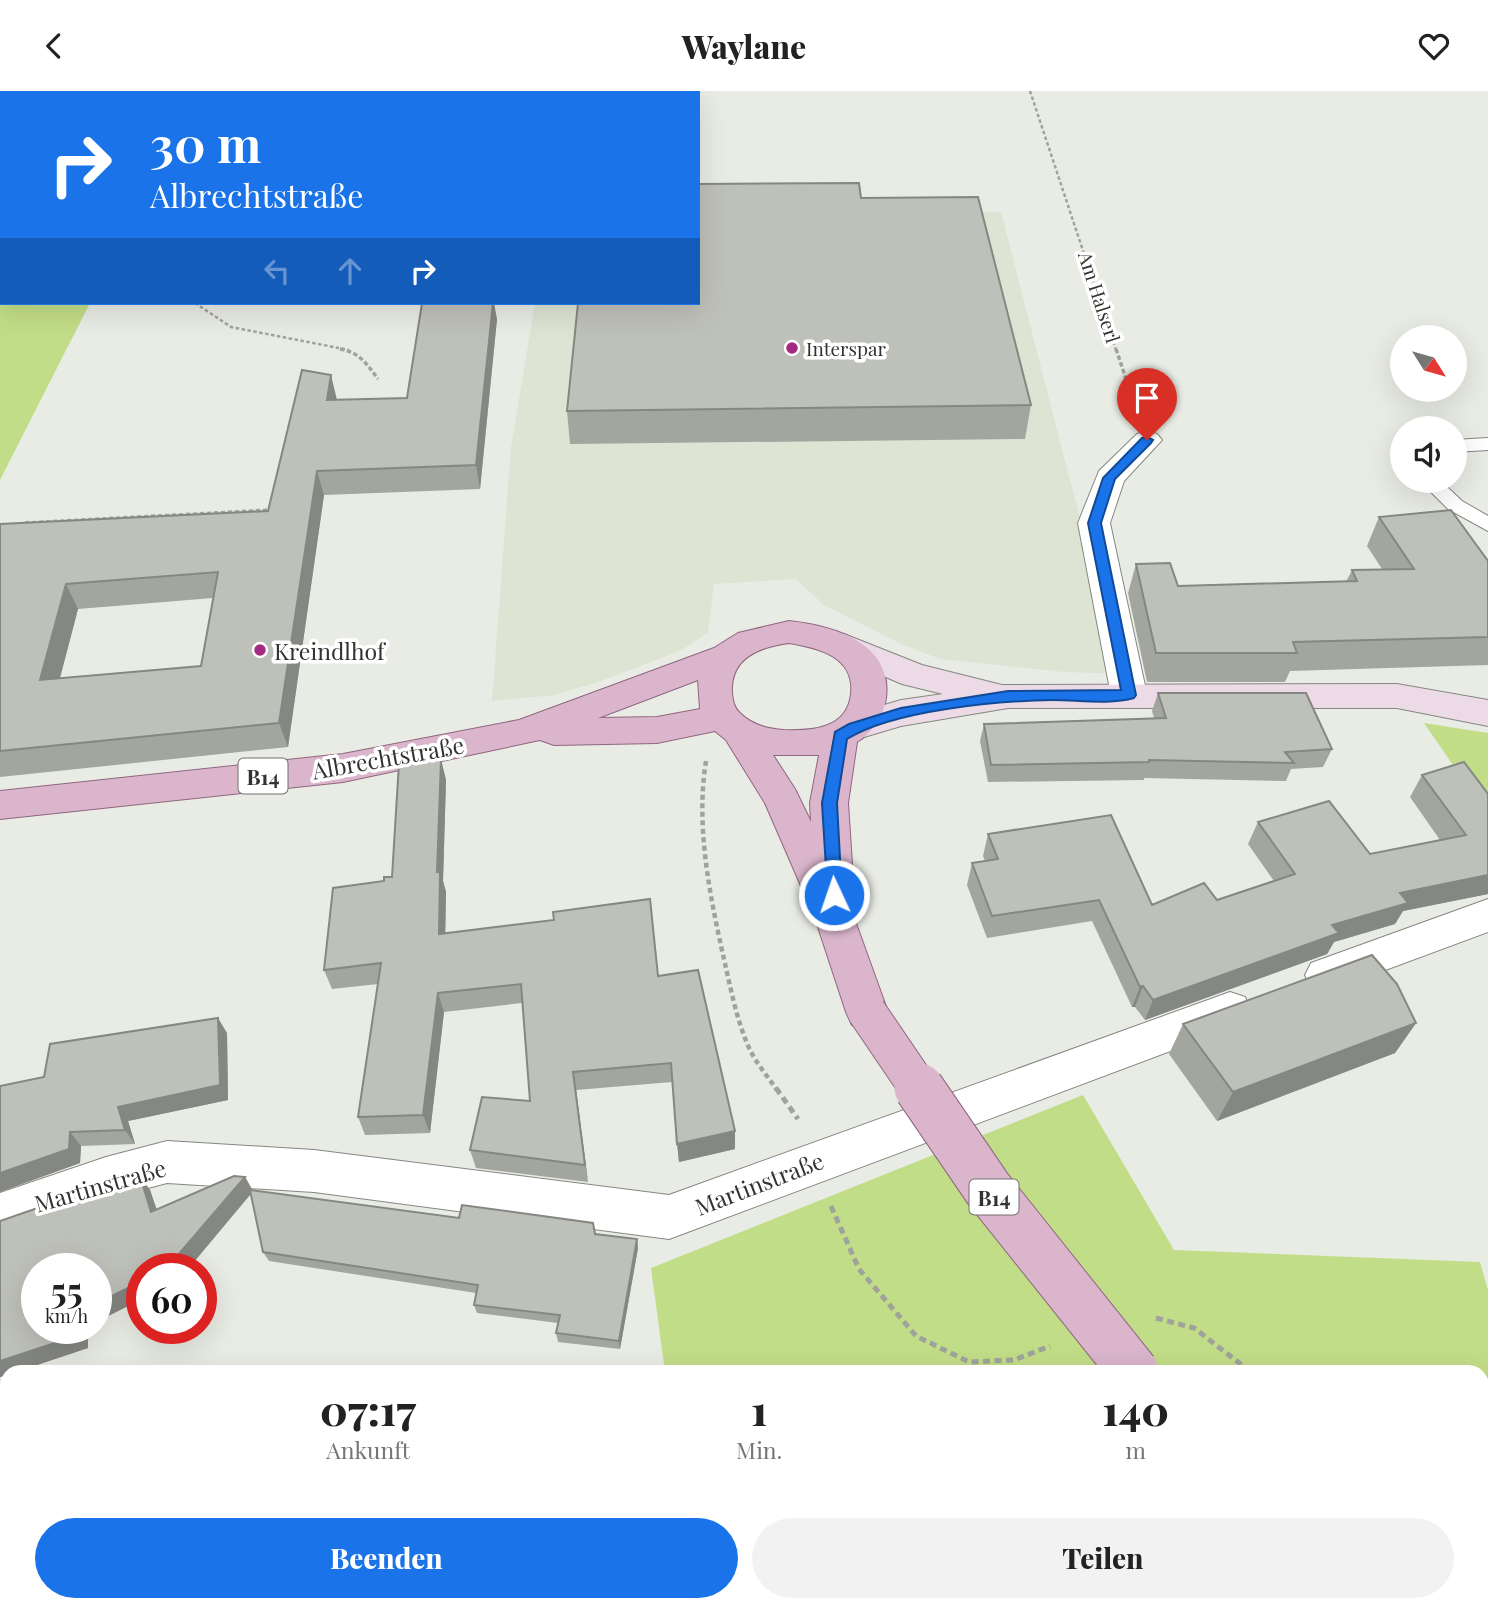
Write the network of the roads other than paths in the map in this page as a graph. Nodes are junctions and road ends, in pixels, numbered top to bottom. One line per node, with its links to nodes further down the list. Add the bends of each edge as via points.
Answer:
1 (1147, 440): 8 (street, via 1110,478 1094,523)
2 (1488, 444): 3 (lane)
3 (1467, 445)
4 (1442, 493): 5 (lane)
5 (1488, 525)
6 (844, 646): 7 (main road, B14, via 817,635 789,632 760,637); 9 (main road, via 914,675); 13 (main road, B14, via 865,666 872,686 866,711)
7 (727, 656): 11 (main road, B14, via 714,686); 12 (main road, Albrechtstraße / B14)
8 (1129, 695): 9 (main road); 10 (main road, via 1397,696)
9 (1008, 696): 13 (main road, via 901,713)
10 (1488, 713)
11 (731, 725): 12 (main road, Albrechtstraße / B14); 13 (main road, B14, via 782,744 809,744); 16 (main road, B14, via 782,799)
12 (524, 732): 14 (main road, Albrechtstraße / B14, via 343,768)
13 (847, 732): 16 (main road, B14, via 829,803)
14 (0, 805)
15 (1488, 915): 17 (street, Martinstraße, via 669,1217 314,1171 167,1162)
16 (835, 918): 18 (main road, B14, bridge, via 867,1012 988,1189)
17 (0, 1215)
18 (1128, 1365)

